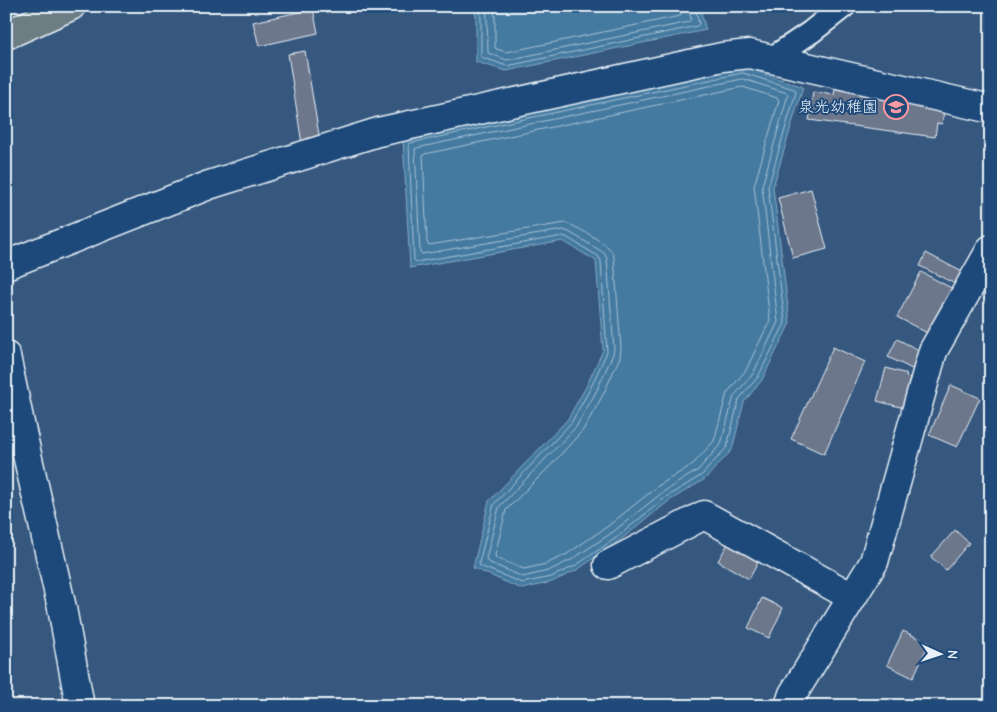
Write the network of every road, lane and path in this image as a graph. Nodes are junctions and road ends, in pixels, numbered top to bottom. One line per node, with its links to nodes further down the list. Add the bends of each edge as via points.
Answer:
1 (71, 6): 3 (main road)
2 (844, 6): 4 (street)
3 (6, 35)
4 (771, 59): 5 (street); 7 (street, via 750,54 722,57 378,132 209,185)
5 (991, 109)
6 (991, 249): 10 (street, via 933,351 874,562)
7 (6, 264)
8 (6, 356): 11 (street, via 62,608)
9 (608, 565): 10 (street, via 704,515)
10 (852, 598): 12 (street, via 793,694)
11 (80, 706)
12 (789, 706)

